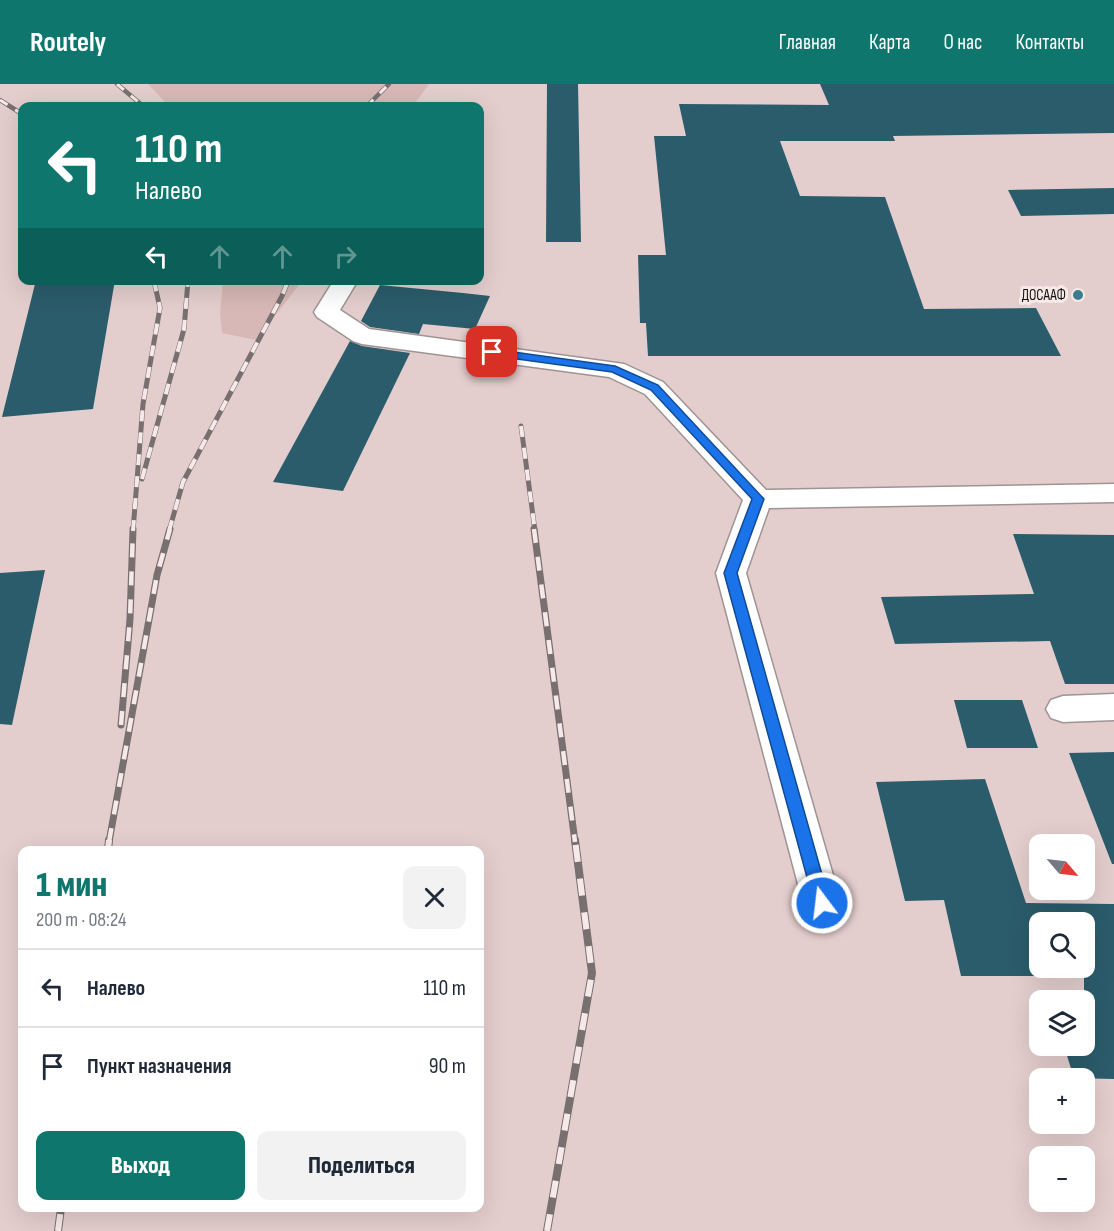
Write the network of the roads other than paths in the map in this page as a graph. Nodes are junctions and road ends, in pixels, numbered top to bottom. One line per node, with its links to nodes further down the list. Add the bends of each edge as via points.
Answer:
1 (343, 285): 3 (lane, via 326,312 362,336 615,370 654,388)
2 (1114, 493): 3 (lane)
3 (758, 499): 6 (lane, via 731,573)
4 (1114, 708): 5 (lane)
5 (1063, 709)
6 (822, 903)

